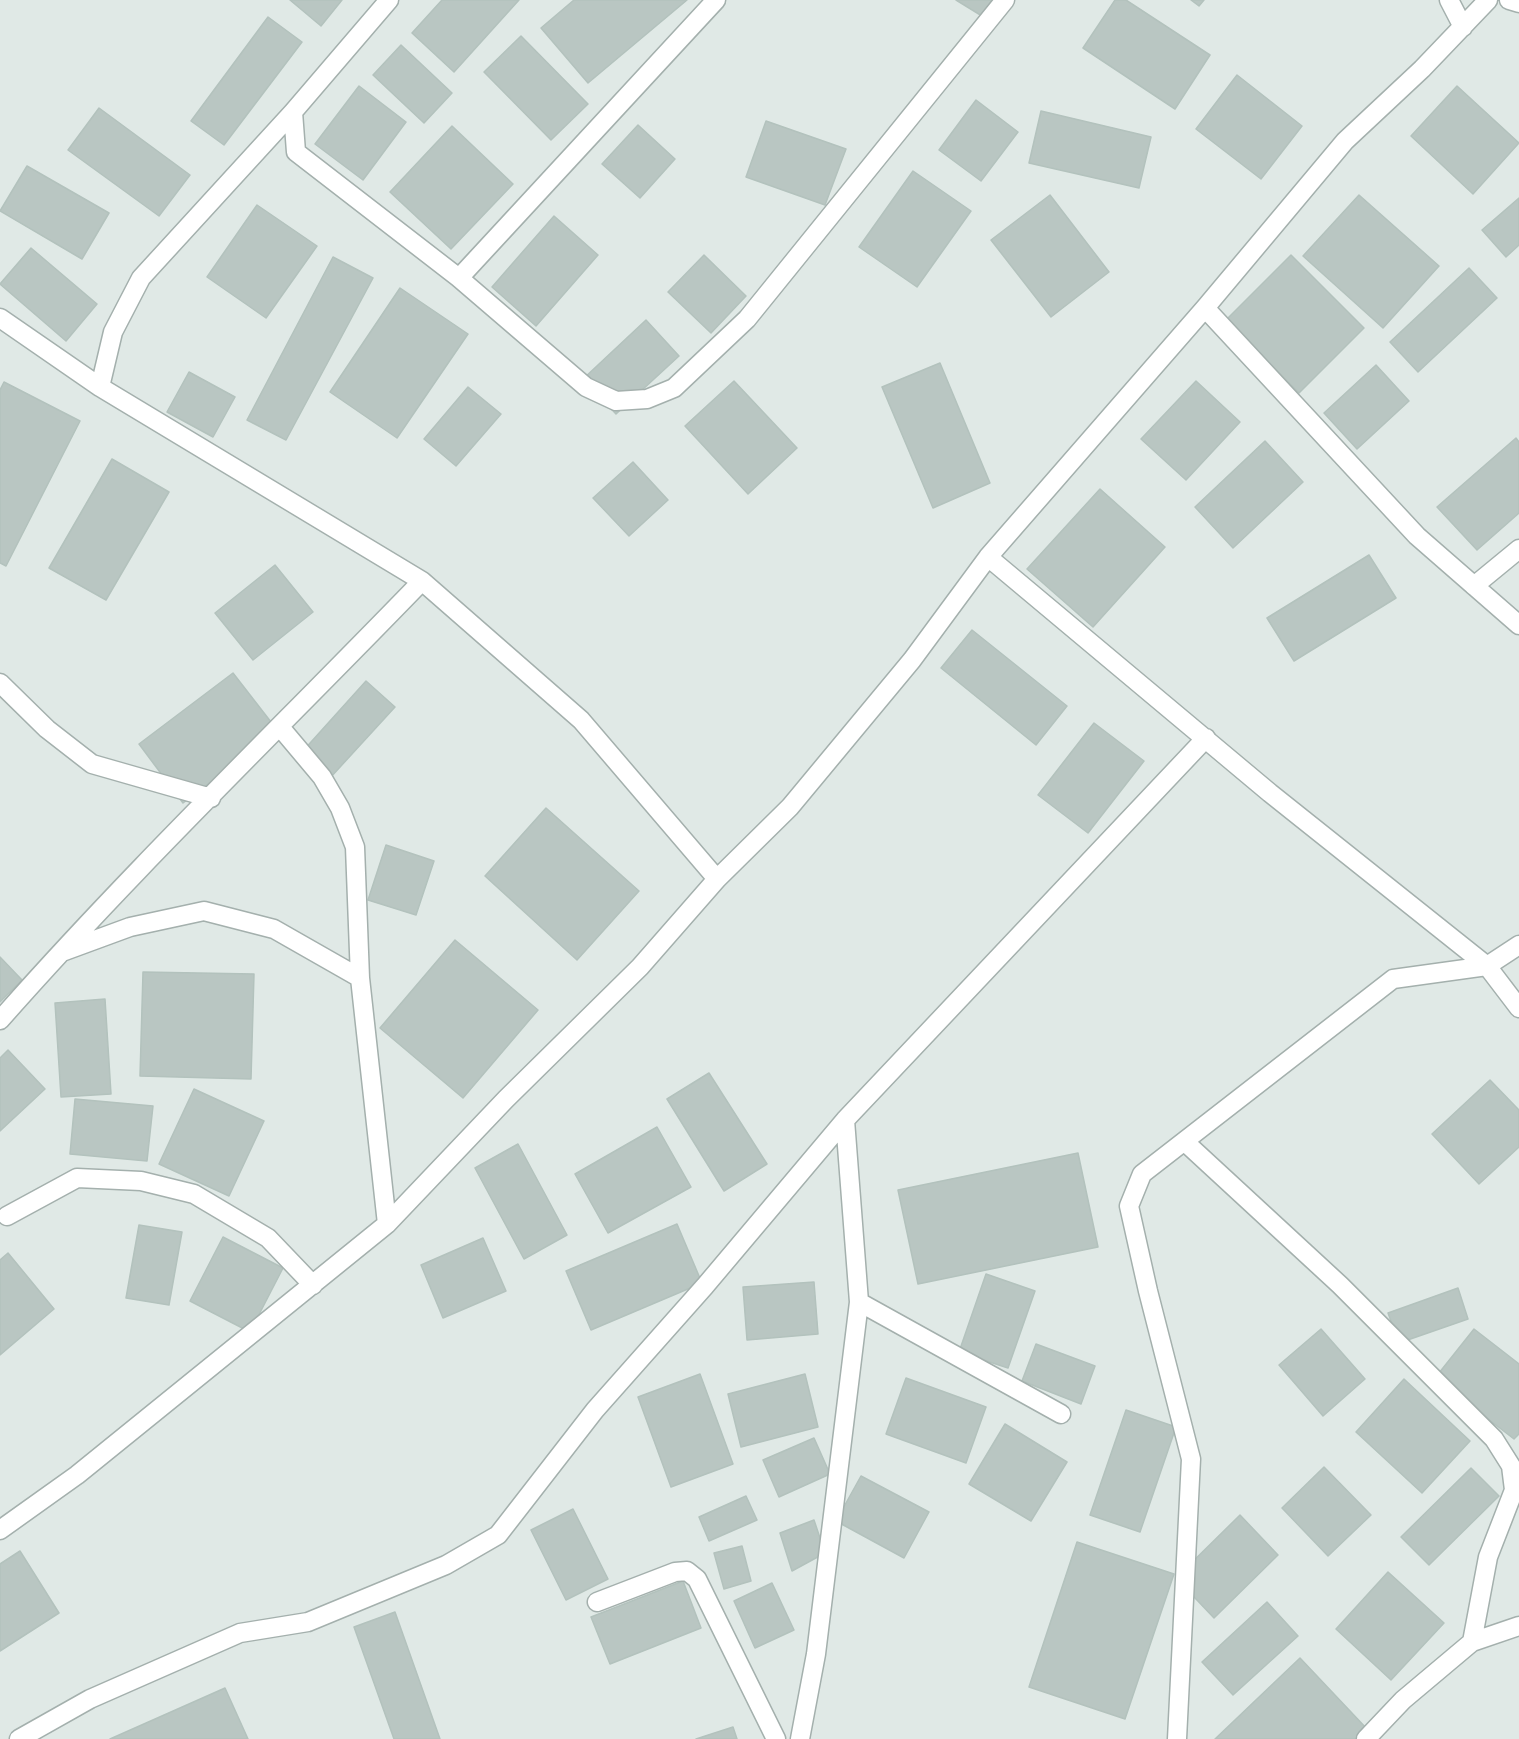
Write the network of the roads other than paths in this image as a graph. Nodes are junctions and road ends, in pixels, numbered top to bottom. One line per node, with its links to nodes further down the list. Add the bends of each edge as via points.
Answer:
1 (389, 0): 9 (street)
2 (716, 0): 10 (street)
3 (1005, 0): 10 (street, via 747,320 674,387 648,399 616,401 586,387)
4 (1449, 0): 8 (street)
5 (1488, 0): 8 (street)
6 (1509, 0): 7 (street)
7 (1519, 3)
8 (1463, 27): 11 (street, via 1345,141)
9 (293, 111): 10 (street, via 296,152); 13 (street, via 141,278 113,332)
10 (459, 278)
11 (1205, 308): 15 (street); 17 (street, via 1417,536)
12 (0, 318): 13 (street)
13 (100, 387): 16 (street)
14 (1519, 549): 17 (street)
15 (988, 557): 21 (street); 23 (street, via 912,660 790,807)
16 (422, 581): 20 (street); 23 (street, via 581,720)
17 (1474, 586): 18 (street)
18 (1519, 625)
19 (0, 683): 22 (street, via 47,729 92,764)
20 (280, 727): 22 (street); 27 (street, via 322,777 340,808 355,847)
21 (1206, 738): 26 (street); 30 (street)
22 (210, 798): 25 (street)
23 (717, 879): 33 (street, via 640,967)
24 (1519, 945): 26 (street)
25 (58, 953): 27 (street, via 130,927 204,911 274,929); 29 (street)
26 (1487, 966): 28 (street); 31 (street, via 1393,979)
27 (360, 978): 33 (street)
28 (1519, 1008)
29 (0, 1020)
30 (845, 1120): 35 (street); 41 (street, via 595,1410 498,1535 446,1564 308,1622 240,1633 90,1699)
31 (1185, 1142): 40 (street, via 1348,1293 1494,1439 1511,1466 1514,1490 1488,1557); 44 (street, via 1142,1174 1129,1206 1191,1459)
32 (7, 1216): 34 (street, via 78,1178 141,1180 194,1194 268,1238)
33 (387, 1224): 34 (street)
34 (313, 1285): 37 (street, via 77,1475)
35 (860, 1302): 36 (street); 43 (street, via 816,1654)
36 (1061, 1413)
37 (0, 1530)
38 (597, 1602): 42 (street, via 675,1572 687,1571 698,1579)
39 (1519, 1626): 40 (street)
40 (1472, 1642): 45 (street, via 1403,1700)
41 (20, 1739)
42 (776, 1739)
43 (800, 1739)
44 (1177, 1739)
45 (1366, 1739)

